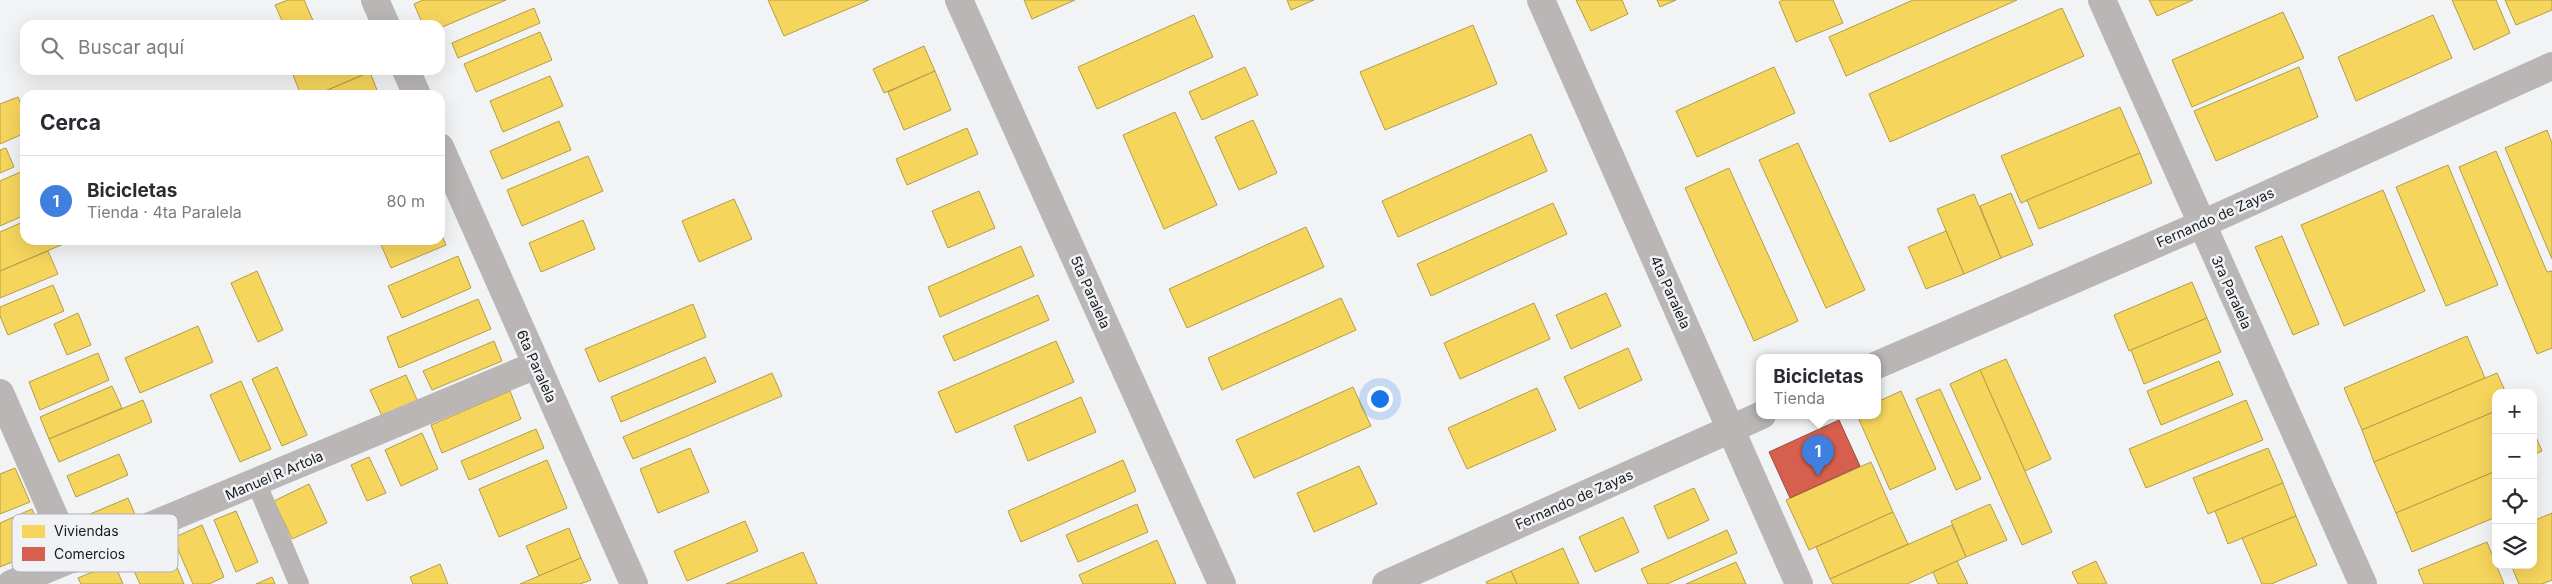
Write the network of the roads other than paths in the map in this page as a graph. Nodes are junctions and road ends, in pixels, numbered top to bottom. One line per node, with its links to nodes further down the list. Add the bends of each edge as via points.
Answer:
1 (375, 0): 5 (street)
2 (960, 0): 23 (street, 5ta Paralela)
3 (1541, 0): 15 (street, 4ta Paralela)
4 (2102, 0): 10 (street, 3ra Paralela)
5 (384, 20)
6 (2552, 66): 10 (street, Fernando de Zayas)
7 (408, 75): 8 (street)
8 (415, 90)
9 (445, 158): 12 (street, 6ta Paralela)
10 (2202, 224): 11 (street, Fernando de Zayas); 26 (street, 3ra Paralela)
11 (1881, 363)
12 (536, 365): 16 (street, Manuel R Artola); 22 (street, 6ta Paralela)
13 (0, 393): 17 (street)
14 (1756, 418): 15 (street, Fernando de Zayas)
15 (1732, 428): 24 (street, Fernando de Zayas); 25 (street, 4ta Paralela)
16 (256, 482): 18 (street, Manuel R Artola); 21 (lane)
17 (53, 514)
18 (178, 515)
19 (41, 572): 20 (street, Manuel R Artola)
20 (11, 584)
21 (299, 584)
22 (634, 584)
23 (1222, 584)
24 (1386, 584)
25 (1799, 584)
26 (2363, 584)

